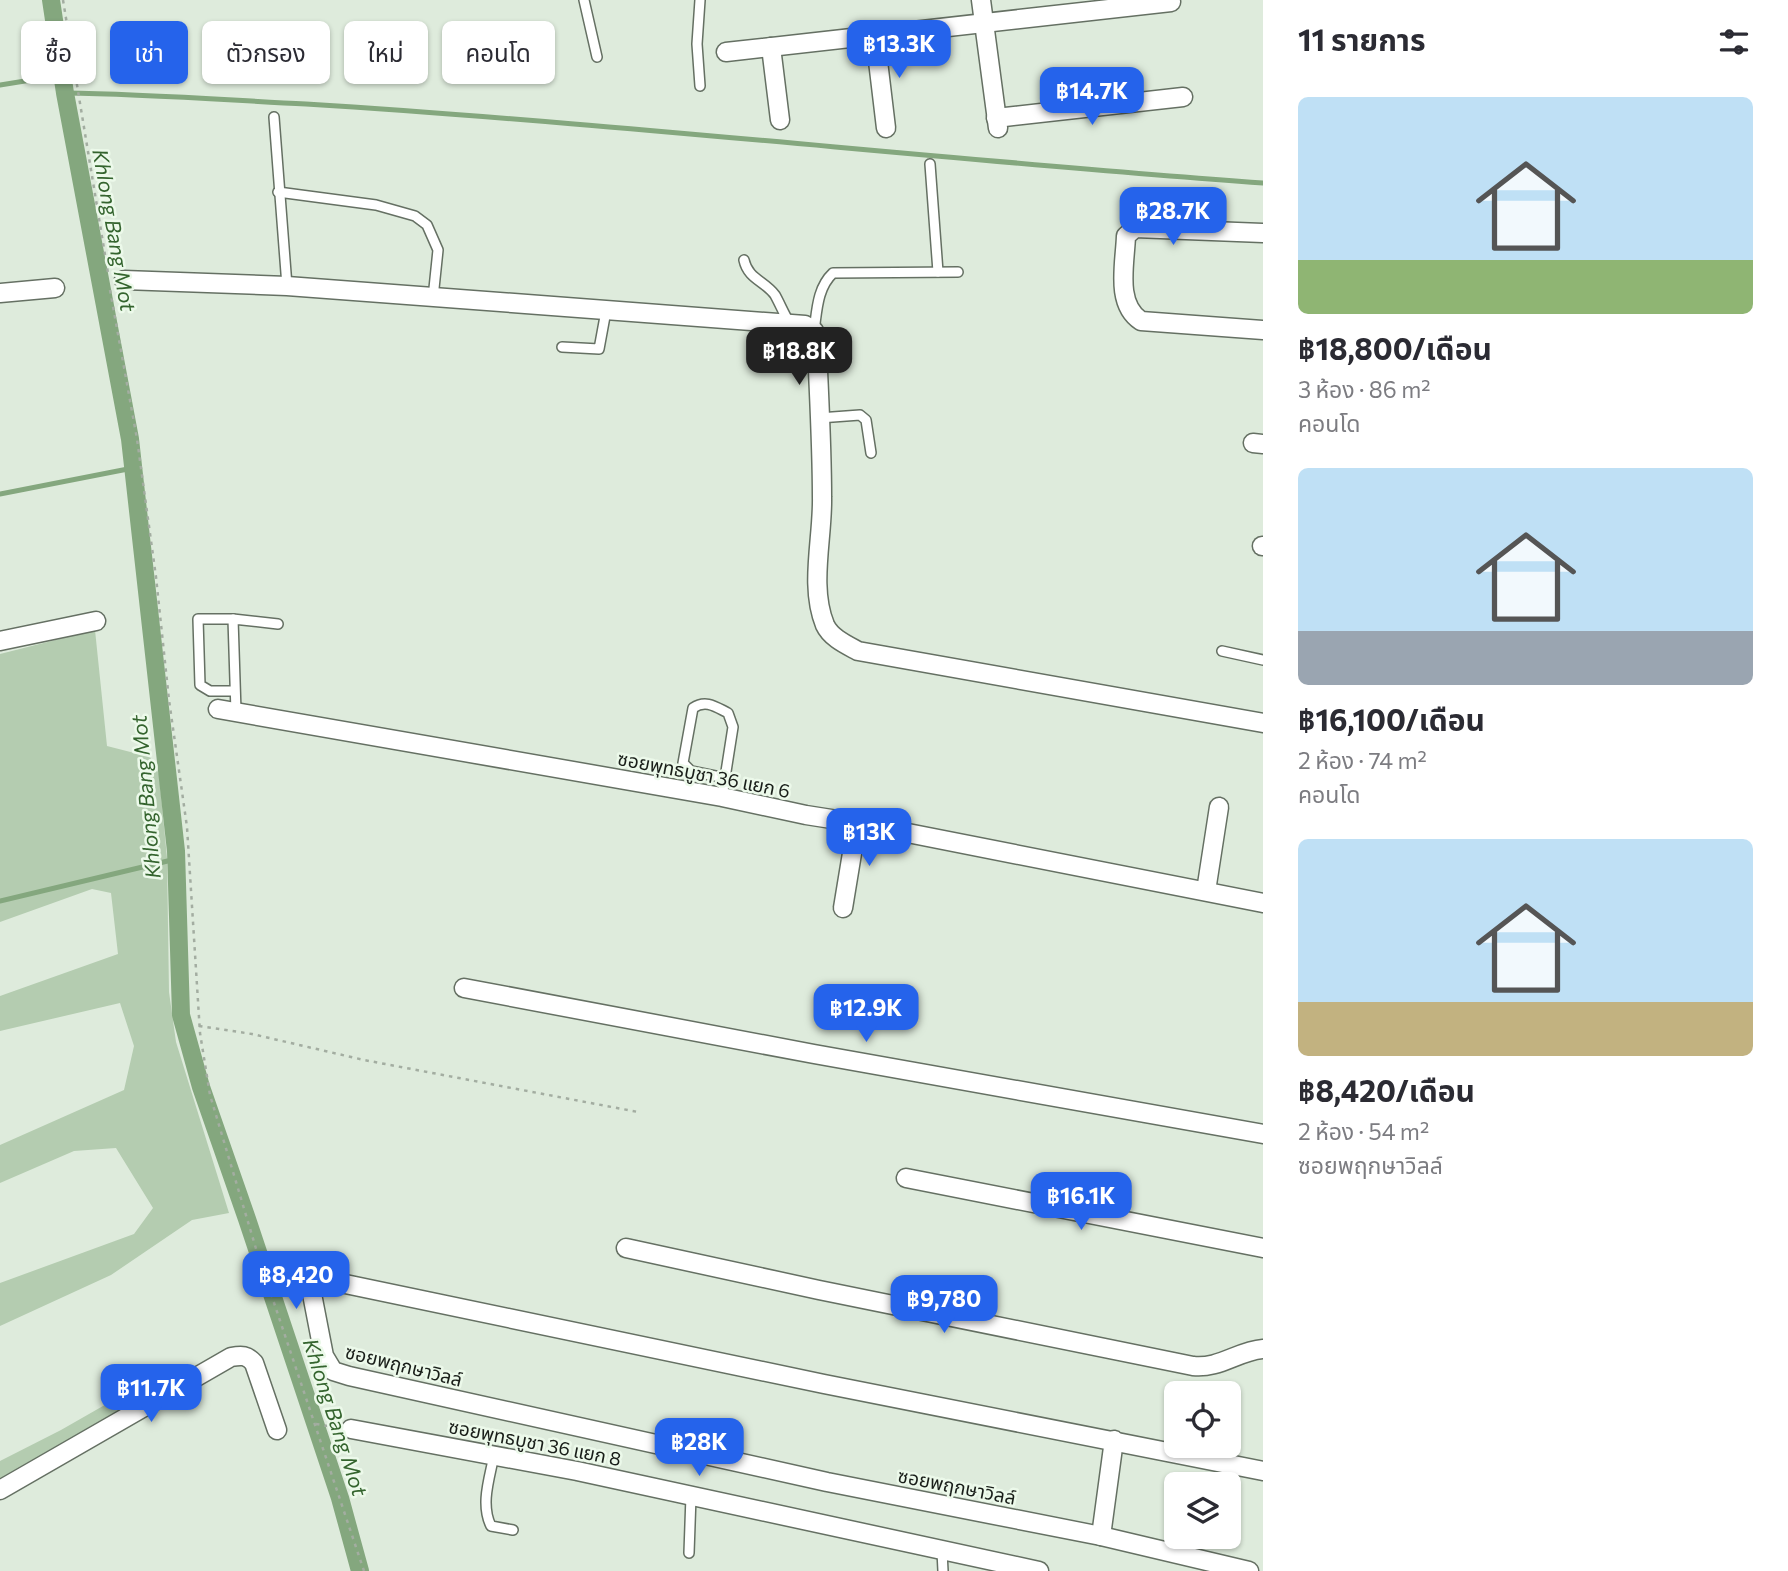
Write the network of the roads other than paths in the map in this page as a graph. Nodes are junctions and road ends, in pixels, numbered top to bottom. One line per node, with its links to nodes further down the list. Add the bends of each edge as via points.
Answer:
1 (584, 0): 9 (lane)
2 (700, 0): 10 (lane)
3 (981, 0): 5 (street)
4 (1171, 2): 5 (street)
5 (984, 23): 6 (street); 11 (street, via 997,123)
6 (875, 36): 7 (street); 14 (street)
7 (771, 47): 8 (street); 13 (street)
8 (726, 52)
9 (597, 57)
10 (700, 86)
11 (1183, 97)
12 (274, 117): 16 (lane)
13 (780, 120)
14 (886, 128)
15 (930, 163): 19 (lane)
16 (278, 192): 22 (lane); 25 (lane, via 376,205 415,216 427,225 438,250)
17 (1263, 233): 28 (street, via 1135,228 1126,236 1124,301 1141,321)
18 (744, 260): 27 (lane, via 751,276 775,295)
19 (938, 272): 20 (lane); 29 (lane, via 833,273 820,292)
20 (958, 272)
21 (124, 280): 22 (street)
22 (287, 286): 25 (street)
23 (55, 288): 24 (street)
24 (0, 293)
25 (433, 298): 26 (street)
26 (606, 311): 27 (street); 30 (lane, via 600,349)
27 (789, 322): 29 (street)
28 (1263, 330)
29 (814, 331): 31 (street)
30 (562, 347)
31 (820, 418): 32 (lane, via 860,415 866,420); 41 (street, via 818,588 827,629 842,642 859,651)
32 (871, 453)
33 (233, 619): 35 (lane); 39 (lane); 39 (lane, via 198,619 200,685 209,691)
34 (96, 621): 36 (street)
35 (278, 624)
36 (0, 641)
37 (1222, 652): 38 (lane)
38 (1263, 660)
39 (234, 691): 40 (lane)
40 (227, 710): 43 (street, ซอยพุทธบูชา 36 แยก 6)
41 (1263, 723)
42 (725, 778): 42 (lane, via 731,717 708,704 699,705 693,708 683,763 691,771); 43 (lane)
43 (722, 797): 45 (street, ซอยพุทธบูชา 36 แยก 6)
44 (1219, 807): 46 (street)
45 (857, 823): 46 (street, ซอยพุทธบูชา 36 แยก 6); 48 (street)
46 (1206, 891): 47 (street, ซอยพุทธบูชา 36 แยก 6)
47 (1263, 902)
48 (843, 908)
49 (464, 988): 50 (street)
50 (1263, 1134)
51 (906, 1178): 53 (street)
52 (626, 1248): 54 (street, via 1193,1366 1212,1366)
53 (1263, 1248)
54 (1263, 1349)
55 (351, 1429): 58 (street, ซอยพุทธบูชา 36 แยก 8)
56 (277, 1430): 60 (street, via 254,1363 246,1356 231,1357)
57 (1114, 1440): 59 (street, ซอยพฤกษาวิลล์); 63 (street); 63 (street, ซอยพฤกษาวิลล์, via 331,1281 320,1284 312,1294 324,1356 333,1370 349,1376 827,1482)
58 (494, 1455): 61 (street, ซอยพุทธบูชา 36 แยก 8); 62 (lane, via 487,1518 491,1526)
59 (1263, 1471)
60 (0, 1490)
61 (691, 1496): 64 (street, ซอยพุทธบูชา 36 แยก 8); 65 (lane)
62 (513, 1531)
63 (1101, 1536): 68 (street, ซอยพฤกษาวิลล์)
64 (942, 1551): 66 (lane); 67 (street, ซอยพุทธบูชา 36 แยก 8)
65 (689, 1553)
66 (943, 1571)
67 (1039, 1571)
68 (1250, 1571)

